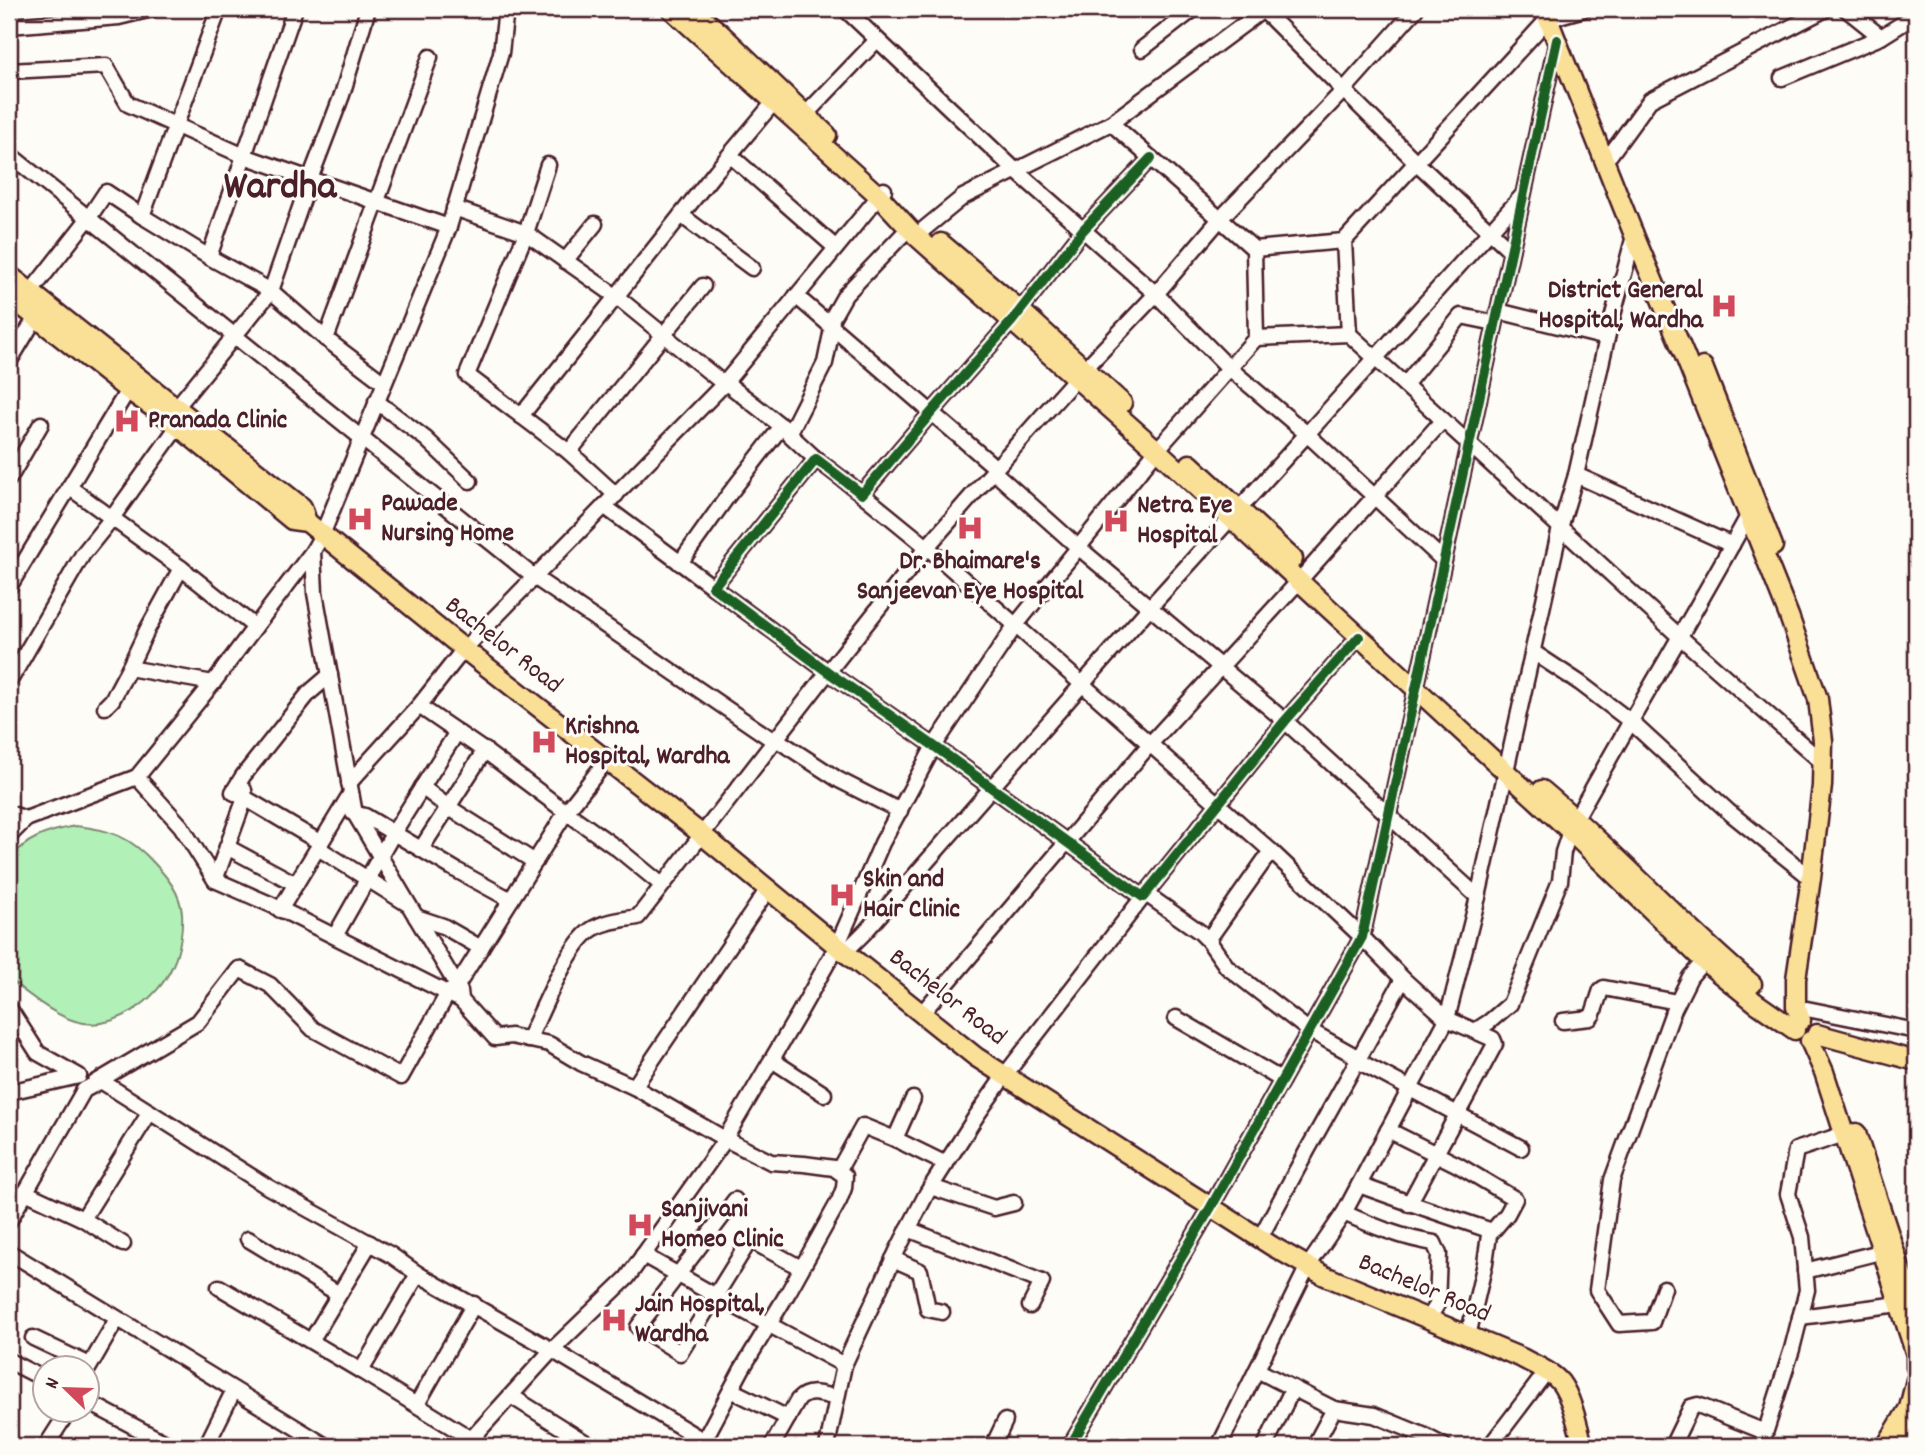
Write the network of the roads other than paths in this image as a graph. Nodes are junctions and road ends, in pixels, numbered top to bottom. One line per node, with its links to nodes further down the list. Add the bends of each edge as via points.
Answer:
1 (152, 9): 15 (street, via 119,17)
2 (219, 9): 29 (street)
3 (295, 9): 33 (street)
4 (368, 9): 38 (street)
5 (506, 9): 42 (street, via 501,53)
6 (671, 9): 26 (main road)
7 (691, 9): 27 (main road)
8 (845, 9): 19 (street)
9 (1194, 9): 21 (street)
10 (1263, 9): 25 (street); 28 (street)
11 (1416, 9): 25 (street)
12 (1826, 9): 32 (street, via 1650,100)
13 (1846, 9): 18 (street)
14 (1560, 12): 20 (main road); 32 (main road); 35 (street)
15 (74, 15): 17 (street)
16 (1916, 15): 18 (street)
17 (9, 26)
18 (1881, 37): 24 (street)
19 (877, 40): 27 (street); 37 (street)
20 (1557, 40): 40 (street); 50 (main road)
21 (1142, 49)
22 (430, 57): 41 (street)
23 (9, 71): 29 (street, via 106,66 128,104)
24 (1782, 78)
25 (1343, 91): 35 (street); 46 (street)
26 (774, 102): 31 (street); 39 (main road)
27 (805, 115): 39 (main road)
28 (1111, 123): 34 (street); 37 (street)
29 (176, 126): 33 (street); 44 (street)
30 (9, 154): 45 (street)
31 (730, 155): 43 (street); 55 (street)
32 (1610, 155): 50 (main road)
33 (244, 156): 38 (street); 58 (street)
34 (1151, 158): 46 (street); 51 (street)
35 (1417, 163): 52 (street); 54 (street)
36 (548, 165): 53 (street)
37 (1016, 171): 49 (street, via 963,197); 51 (street)
38 (310, 179): 41 (street); 63 (street)
39 (881, 193): 49 (main road); 55 (street)
40 (1523, 195): 52 (street); 57 (street)
41 (377, 202): 48 (street); 77 (street)
42 (454, 208): 48 (street); 53 (street)
43 (681, 215): 60 (street); 66 (street)
44 (142, 216): 45 (street, via 106,192); 58 (street)
45 (88, 219): 67 (street); 73 (street)
46 (1220, 219): 56 (street); 64 (street)
47 (596, 224): 59 (street)
48 (449, 227): 82 (street)
49 (917, 229): 68 (main road); 71 (street, via 845,295)
50 (1635, 229): 76 (street); 109 (main road); 198 (main road, via 1696,349 1829,705 1829,800)
51 (1083, 230): 64 (street); 68 (street)
52 (1490, 232): 57 (street); 79 (street)
53 (526, 233): 59 (street); 88 (street, via 467,375)
54 (1344, 241): 56 (street); 72 (street)
55 (836, 248): 65 (street)
56 (1254, 249): 75 (street)
57 (1511, 251): 70 (street)
58 (209, 257): 63 (street)
59 (565, 261): 66 (street)
60 (752, 268)
61 (9, 275): 67 (main road, Bachelor Road)
62 (703, 286): 74 (street)
63 (271, 291): 73 (street); 77 (street)
64 (1156, 294): 80 (street); 81 (street)
65 (796, 296): 71 (street); 83 (street)
66 (617, 297): 74 (street); 88 (street)
67 (20, 298): 69 (main road, Bachelor Road); 89 (main road, Bachelor Road)
68 (1016, 316): 81 (main road); 87 (street)
69 (36, 317): 78 (street); 85 (main road, Bachelor Road)
70 (1497, 317): 76 (street); 84 (street, via 1461,316); 95 (street)
71 (831, 326): 87 (street); 92 (street, via 825,363)
72 (1349, 334): 75 (street); 79 (street)
73 (235, 335): 89 (street); 94 (street)
74 (663, 335): 83 (street); 97 (street)
75 (1256, 338): 80 (street)
76 (1606, 338): 100 (street)
77 (326, 339): 82 (street)
78 (10, 358)
79 (1376, 358): 84 (street); 93 (street)
80 (1228, 367): 93 (street); 96 (street)
81 (1080, 373): 96 (main road); 99 (street)
82 (384, 383): 86 (street)
83 (725, 383): 92 (street); 105 (street)
84 (1405, 385): 90 (street)
85 (128, 390): 89 (main road, Bachelor Road); 103 (street)
86 (376, 401): 94 (street); 102 (street)
87 (931, 413): 99 (street); 104 (street)
88 (521, 416): 97 (street)
89 (174, 417): 110 (street); 112 (main road, Bachelor Road, via 302,507)
90 (1443, 420): 95 (street); 106 (street)
91 (41, 424): 101 (street)
92 (786, 429): 98 (street); 117 (street, via 727,497)
93 (1307, 433): 106 (street); 108 (street)
94 (361, 438): 112 (street); 120 (street)
95 (1469, 444): 111 (street); 116 (street)
96 (1161, 446): 108 (main road); 115 (street)
97 (569, 453): 105 (street)
98 (816, 459): 104 (street); 122 (street)
99 (995, 469): 114 (street); 115 (street)
100 (1576, 475): 111 (street); 113 (street)
101 (9, 480)
102 (470, 481)
103 (69, 487): 110 (street); 121 (street)
104 (862, 494): 114 (street)
105 (616, 495): 107 (street)
106 (1375, 496): 116 (street); 119 (street)
107 (604, 506): 117 (street); 120 (street)
108 (1234, 513): 119 (main road); 123 (street)
109 (1748, 516): 113 (street); 148 (main road, via 1818,699)
110 (113, 518): 118 (street); 134 (street, via 83,554)
111 (1560, 528): 127 (street); 129 (street)
112 (318, 543): 125 (street); 128 (main road, Bachelor Road); 133 (street, via 315,593)
113 (1732, 545): 127 (street)
114 (927, 547): 124 (street); 132 (street)
115 (1078, 547): 123 (street); 124 (street)
116 (1444, 561): 137 (street)
117 (680, 563): 122 (street)
118 (181, 568): 125 (street); 131 (street)
119 (1303, 577): 126 (main road); 130 (street); 137 (main road)
120 (534, 578): 128 (street); 143 (street)
121 (9, 587)
122 (713, 587): 132 (street)
123 (1150, 607): 130 (street); 136 (street)
124 (1015, 626): 136 (street); 145 (street)
125 (255, 627): 135 (street)
126 (1359, 637): 137 (main road); 140 (street)
127 (1681, 637): 141 (street); 148 (street)
128 (464, 649): 138 (street); 147 (main road, Bachelor Road)
129 (1532, 652): 141 (street); 149 (street)
130 (1220, 667): 140 (street); 144 (street)
131 (129, 668): 135 (street); 139 (street)
132 (828, 672): 143 (street); 145 (street)
133 (330, 675): 153 (street, via 309,693 243,776 233,792); 154 (street)
134 (12, 677)
135 (213, 683): 150 (street)
136 (1083, 684): 144 (street); 152 (street)
137 (1417, 684): 149 (main road); 160 (street)
138 (419, 706): 142 (street); 154 (street)
139 (105, 707)
140 (1285, 721): 155 (street); 160 (street)
141 (1630, 721): 162 (street); 174 (street, via 1729,812)
142 (457, 732): 146 (street); 151 (street)
143 (775, 740): 157 (street); 164 (street)
144 (1150, 744): 155 (street); 166 (street)
145 (934, 746): 152 (street); 157 (street)
146 (485, 751): 156 (street); 158 (street)
147 (607, 760): 158 (street); 164 (main road, Bachelor Road)
148 (1822, 762): 174 (main road)
149 (1507, 767): 162 (main road); 180 (street)
150 (138, 777): 161 (street); 175 (street, via 181,827)
151 (422, 787): 156 (street); 163 (street)
152 (991, 787): 166 (street); 188 (street, via 865,932)
153 (245, 798): 167 (street); 168 (street)
154 (348, 800): 163 (street); 167 (street); 171 (street)
155 (1219, 805): 170 (street); 179 (street)
156 (449, 807): 169 (street); 172 (street)
157 (900, 811): 188 (street, via 882,844)
158 (566, 812): 172 (street); 177 (street)
159 (9, 813): 161 (street)
160 (1389, 814): 180 (street); 185 (street)
161 (26, 819): 165 (street)
162 (1573, 825): 189 (main road); 198 (main road); 200 (street, via 1563,852 1560,881 1510,1004)
163 (394, 832): 169 (street); 171 (street)
164 (701, 834): 177 (street); 178 (main road, Bachelor Road)
165 (9, 836)
166 (1066, 843): 179 (street); 194 (street)
167 (319, 846): 173 (street); 176 (street)
168 (227, 847): 175 (street); 176 (street)
169 (421, 849): 181 (street)
170 (1271, 851): 185 (street); 186 (street)
171 (380, 855): 173 (street); 183 (street)
172 (535, 862): 181 (street)
173 (366, 878): 183 (street); 184 (street)
174 (1811, 878): 198 (main road, via 1796,979 1796,1007)
175 (215, 880): 182 (street)
176 (296, 884): 182 (street)
177 (662, 885): 202 (street, via 638,917 607,922 590,931 574,949)
178 (768, 889): 188 (main road, Bachelor Road); 208 (street)
179 (1144, 896): 186 (street); 206 (street)
180 (1478, 897): 196 (street)
181 (511, 900): 187 (street)
182 (280, 910): 184 (street)
183 (412, 911): 187 (street); 191 (street)
184 (335, 936): 191 (street)
185 (1362, 937): 190 (street); 199 (street)
186 (1208, 940): 199 (street, via 1224,964)
187 (481, 948): 191 (street)
188 (841, 949): 194 (main road, Bachelor Road); 203 (street)
189 (1704, 961): 192 (street); 198 (main road, via 1756,1003)
190 (1404, 979): 196 (street); 204 (street)
191 (455, 993): 202 (street, via 495,1038); 209 (street, via 401,1077 313,1029 270,985 239,969 198,1022)
192 (1677, 1002): 197 (street, via 1604,988 1590,1018); 250 (street, via 1612,1180 1597,1290 1619,1324 1652,1322)
193 (9, 1007): 211 (street, via 38,1053 79,1076)
194 (922, 1013): 206 (main road, Bachelor Road)
195 (1176, 1018): 207 (street)
196 (1447, 1019): 200 (street); 210 (street)
197 (1563, 1021)
198 (1806, 1027): 201 (street); 205 (main road); 217 (main road); 240 (main road, via 1830,1058)
199 (1310, 1030): 204 (street); 207 (street)
200 (1475, 1031): 215 (street, via 1495,1044)
201 (1916, 1031)
202 (528, 1040): 208 (street, via 549,1044)
203 (772, 1060): 212 (street); 218 (street)
204 (1359, 1060): 210 (street); 236 (street)
205 (1916, 1060)
206 (1005, 1075): 222 (street); 230 (main road, Bachelor Road)
207 (1282, 1080): 230 (street)
208 (634, 1087): 218 (street)
209 (84, 1090): 214 (street, via 101,1081); 226 (street)
210 (1409, 1090): 215 (street); 216 (street)
211 (9, 1092)
212 (824, 1094)
213 (913, 1099): 219 (street)
214 (150, 1112): 232 (street); 238 (street, via 268,1187)
215 (1457, 1116): 220 (street); 221 (street)
216 (1388, 1129): 221 (street); 224 (street)
217 (1844, 1134): 240 (main road); 246 (street, via 1796,1150 1788,1194 1802,1237)
218 (725, 1139): 223 (street, via 771,1162); 242 (street)
219 (895, 1139): 222 (street); 223 (street, via 863,1126)
220 (1521, 1149)
221 (1436, 1154): 229 (street); 235 (street, via 1516,1199)
222 (946, 1164): 225 (street)
223 (838, 1171): 245 (street, via 845,1176 844,1188)
224 (1359, 1185): 229 (street); 231 (street)
225 (931, 1187): 228 (street, via 994,1208); 234 (street)
226 (25, 1192): 232 (street); 233 (street)
227 (735, 1200): 248 (street)
228 (1014, 1203)
229 (1409, 1203): 235 (street)
230 (1211, 1207): 236 (main road, Bachelor Road); 300 (street)
231 (1344, 1213): 244 (street); 260 (street, via 1394,1234 1434,1243 1439,1254 1437,1305)
232 (83, 1219): 239 (street)
233 (9, 1221)
234 (908, 1229): 243 (street); 255 (street, via 1042,1282)
235 (1492, 1231): 262 (street)
236 (1260, 1238): 244 (main road, Bachelor Road)
237 (248, 1239): 251 (street)
238 (370, 1243): 247 (street); 251 (street)
239 (122, 1244)
240 (1888, 1250): 246 (street); 254 (main road); 258 (main road)
241 (9, 1252): 259 (street)
242 (643, 1255): 248 (street); 265 (street, via 627,1278)
243 (893, 1259): 256 (street, via 920,1271 928,1309); 269 (street)
244 (1308, 1266): 260 (main road, Bachelor Road); 271 (street)
245 (801, 1268): 252 (street, via 750,1240); 261 (street)
246 (1805, 1271): 257 (street, via 1807,1290)
247 (418, 1274): 253 (street); 272 (street)
248 (679, 1275): 252 (street); 252 (street, via 638,1327 680,1353)
249 (219, 1287): 264 (street)
250 (1664, 1288)
251 (340, 1294): 264 (street)
252 (716, 1296): 261 (street)
253 (474, 1304): 265 (street); 281 (street)
254 (1899, 1304): 257 (street); 270 (main road)
255 (1030, 1306)
256 (942, 1312)
257 (1800, 1317): 288 (street)
258 (1916, 1317)
259 (117, 1319): 267 (street); 277 (street)
260 (1428, 1319): 262 (main road, Bachelor Road)
261 (769, 1324): 269 (street); 278 (street)
262 (1468, 1336): 273 (main road, Bachelor Road)
263 (33, 1338): 266 (street)
264 (311, 1341): 272 (street)
265 (552, 1350): 279 (street); 291 (street)
266 (64, 1354)
267 (97, 1354)
268 (9, 1361): 274 (street)
269 (844, 1364): 280 (street)
270 (1916, 1367)
271 (1257, 1370): 276 (street); 301 (street)
272 (361, 1371): 281 (street)
273 (1546, 1371): 305 (street); 306 (main road, Bachelor Road, via 1560,1383)
274 (32, 1373)
275 (1916, 1380): 289 (main road)
276 (1293, 1388): 283 (street); 302 (street)
277 (234, 1390): 294 (street); 295 (street)
278 (731, 1390): 284 (street); 291 (street)
279 (511, 1396): 290 (street); 296 (street)
280 (837, 1398): 284 (street, via 803,1394); 298 (street)
281 (417, 1404): 290 (street)
282 (102, 1409): 293 (street)
283 (1334, 1409): 303 (street); 304 (street, via 1374,1415)
284 (788, 1418): 297 (street)
285 (1005, 1421): 299 (street)
286 (1916, 1422): 289 (main road)
287 (60, 1424): 292 (street)
288 (1763, 1439): 307 (street, via 1693,1405)
289 (1896, 1443)
290 (473, 1444)
291 (702, 1444)
292 (46, 1446)
293 (171, 1446)
294 (206, 1446)
295 (326, 1446)
296 (591, 1446)
297 (772, 1446)
298 (827, 1446)
299 (993, 1446)
300 (1070, 1446)
301 (1219, 1446)
302 (1265, 1446)
303 (1314, 1446)
304 (1444, 1446)
305 (1490, 1446)
306 (1583, 1446)
307 (1672, 1446)

